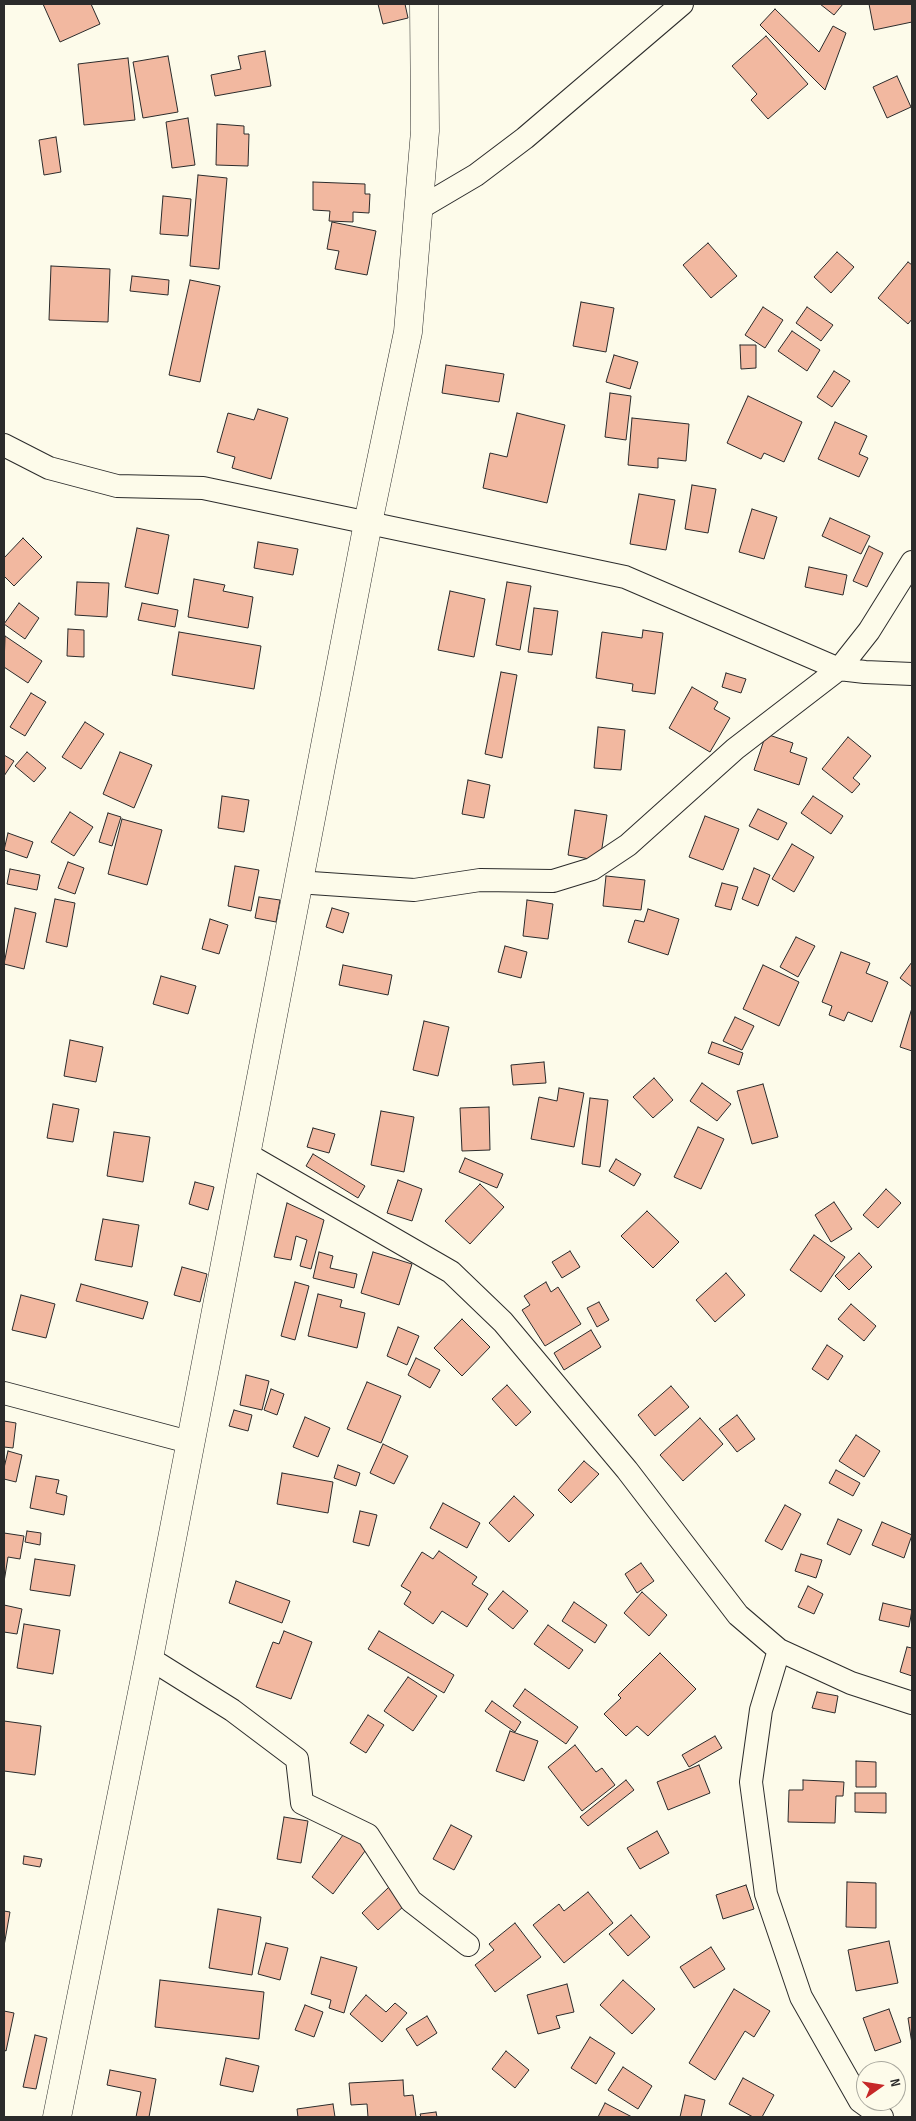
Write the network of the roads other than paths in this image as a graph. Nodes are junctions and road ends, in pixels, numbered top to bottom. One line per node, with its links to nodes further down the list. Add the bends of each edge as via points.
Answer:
1 (424, 4): 3 (street, via 425,131)
2 (682, 4): 3 (street, via 525,138 476,175)
3 (420, 208): 5 (street, via 408,332)
4 (4, 445): 5 (street, via 49,468 117,486 203,488)
5 (368, 523): 7 (street, via 625,576); 9 (street)
6 (912, 562): 7 (street, via 869,631)
7 (839, 669): 8 (street); 9 (street, via 735,749 628,846 592,869 553,882 480,880 414,890)
8 (912, 674)
9 (297, 882): 10 (street)
10 (245, 1153): 12 (street); 13 (street, via 451,1272 509,1329 627,1470 738,1615)
11 (4, 1393): 12 (street)
12 (189, 1442): 14 (street)
13 (779, 1650): 15 (street, via 851,1683); 18 (street, via 761,1710 751,1782 766,1894 801,1997 860,2101)
14 (149, 1658): 16 (street, via 232,1710 297,1760 302,1803 368,1835 411,1900); 17 (street)
15 (912, 1703)
16 (468, 1945)
17 (57, 2117)
18 (882, 2117)

